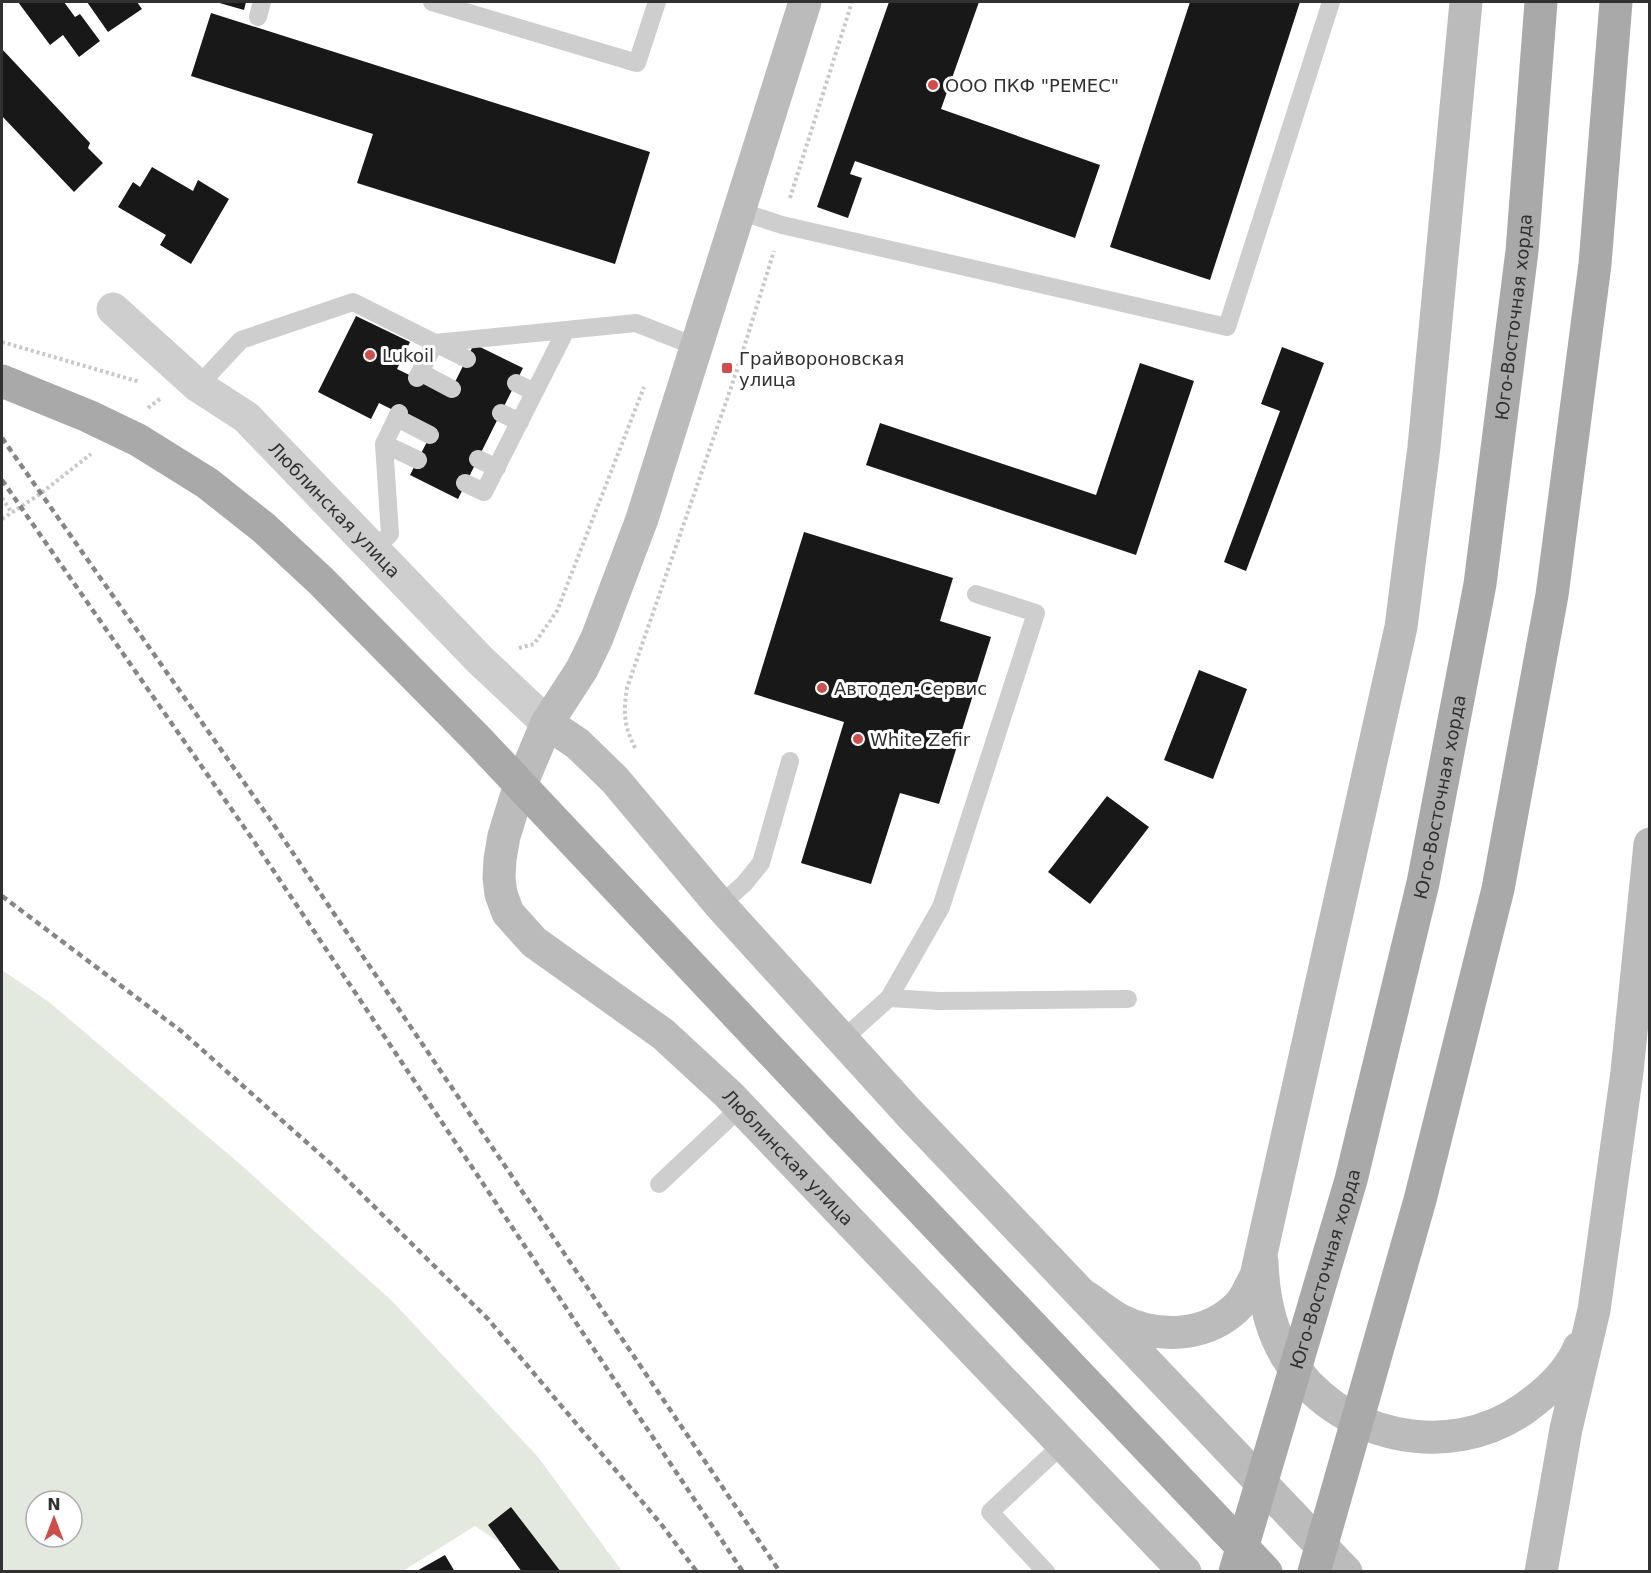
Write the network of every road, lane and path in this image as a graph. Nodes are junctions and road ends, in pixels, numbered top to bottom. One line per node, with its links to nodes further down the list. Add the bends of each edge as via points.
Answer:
1 (432, 2): 2 (lane, via 637,63)
2 (657, 2)
3 (806, 2): 9 (main road)
4 (852, 2): 10 (path)
5 (1331, 2): 10 (lane, via 1227,327)
6 (1466, 2): 46 (main road, via 1424,447 1401,627)
7 (1541, 2): 52 (main road, Юго-Восточная хорда, bridge, via 1522,251 1481,572 1423,883 1351,1180)
8 (1616, 2): 54 (main road, bridge, via 1594,264 1555,572 1498,889 1420,1200)
9 (739, 211): 10 (lane); 15 (main road)
10 (782, 225): 37 (path, via 736,373 627,688 625,728)
11 (113, 309): 18 (street, Люблинская улица)
12 (566, 330): 14 (lane); 15 (lane, via 636,323); 21 (lane)
13 (2, 342): 18 (path, via 138,382)
14 (435, 343): 16 (lane); 18 (lane, via 353,302 241,340); 20 (lane, via 418,375)
15 (697, 347): 36 (main road, via 642,519 597,638)
16 (467, 358)
17 (2, 381): 53 (main road, bridge, via 138,440 207,483 264,528 321,581 469,731)
18 (193, 381): 34 (street, Люблинская улица, via 246,417)
19 (516, 383): 21 (lane)
20 (452, 389)
21 (534, 392): 23 (lane)
22 (501, 413): 23 (lane)
23 (520, 422): 28 (lane)
24 (430, 435): 25 (lane, via 398,416)
25 (384, 444): 27 (lane); 34 (lane, via 390,534)
26 (478, 459): 28 (lane)
27 (418, 460)
28 (497, 468): 29 (lane, via 484,492)
29 (465, 483)
30 (40, 494): 32 (path)
31 (2, 498): 32 (path)
32 (12, 513): 33 (path)
33 (2, 519)
34 (375, 549): 36 (street, Люблинская улица, via 480,660)
35 (976, 594): 41 (lane, via 1036,613 941,907)
36 (547, 723): 40 (main road, Люблинская улица, via 578,744 615,780); 44 (main road, Люблинская улица, via 504,836 499,878 508,913 534,942 663,1034)
37 (639, 757)
38 (790, 761): 40 (lane, via 761,863 744,885)
39 (1650, 844): 48 (main road, via 1628,1072)
40 (720, 904): 43 (main road, Люблинская улица)
41 (889, 998): 42 (lane); 43 (lane)
42 (1128, 999)
43 (843, 1040): 47 (main road, Люблинская улица)
44 (741, 1107): 45 (lane); 49 (main road, Люблинская улица)
45 (659, 1184)
46 (1262, 1247): 47 (main road, via 1256,1276 1240,1303 1217,1322 1186,1333 1153,1333 1120,1320); 48 (main road, via 1266,1302 1274,1330 1286,1356 1304,1380 1349,1417 1404,1436 1462,1435 1517,1414 1561,1376 1578,1352)
47 (1086, 1297): 55 (main road)
48 (1594, 1310): 56 (main road, via 1566,1429)
49 (1063, 1444): 50 (lane, via 990,1512); 51 (main road, Люблинская улица)
50 (1046, 1572)
51 (1185, 1572)
52 (1235, 1572)
53 (1266, 1572)
54 (1314, 1572)
55 (1346, 1572)
56 (1541, 1572)

